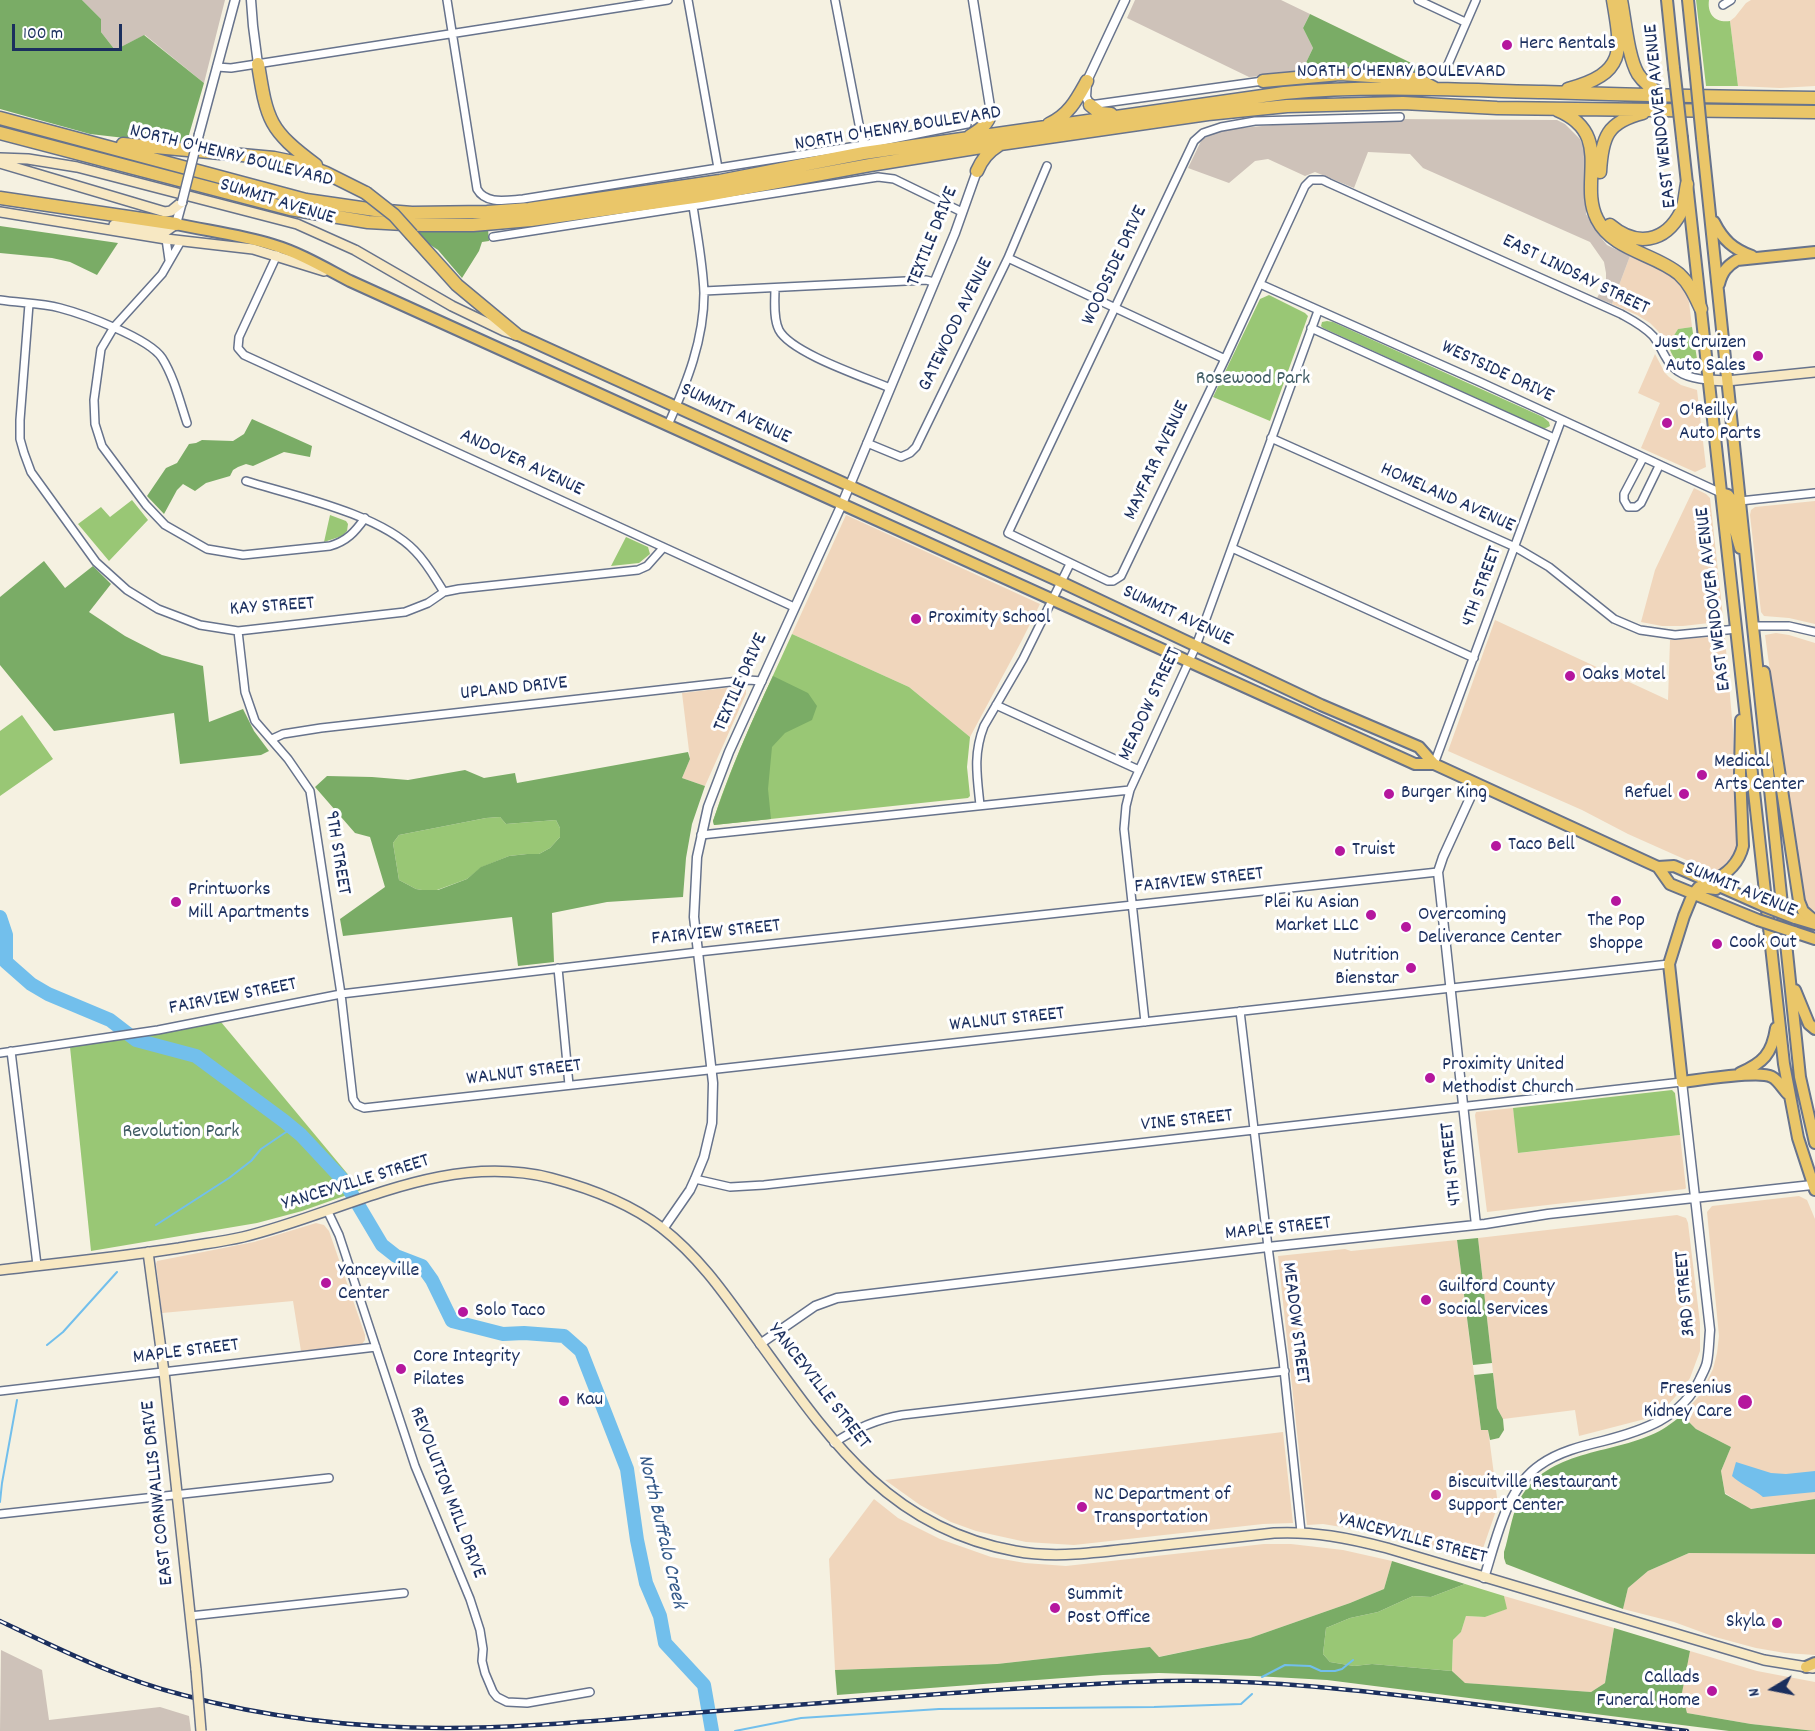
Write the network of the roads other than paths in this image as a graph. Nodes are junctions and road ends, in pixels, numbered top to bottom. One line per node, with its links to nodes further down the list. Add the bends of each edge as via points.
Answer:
1 (235, 0): 20 (street)
2 (251, 0): 19 (street)
3 (447, 0): 18 (street)
4 (668, 0): 18 (street)
5 (688, 0): 50 (street)
6 (835, 0): 45 (street)
7 (973, 0): 34 (street)
8 (1125, 0): 22 (street)
9 (1418, 0): 17 (street)
10 (1476, 0): 17 (street)
11 (1613, 0): 26 (highway, via 1619,37 1618,55 1610,68 1586,84)
12 (1621, 0): 27 (highway, via 1638,74)
13 (1667, 0): 54 (main road, EAST WENDOVER AVENUE, bridge)
14 (1688, 0): 60 (main road, EAST WENDOVER AVENUE, bridge)
15 (1731, 0): 16 (street)
16 (1723, 5)
17 (1465, 22): 21 (street)
18 (452, 34): 19 (street); 50 (street, via 477,189 488,199 523,199)
19 (258, 64): 20 (street); 52 (highway, via 263,100 273,125 287,143)
20 (217, 67): 56 (street, bridge)
21 (1446, 69)
22 (1087, 81): 30 (street); 39 (highway, via 1072,107 1061,118)
23 (1263, 81): 24 (highway, via 1350,74 1418,79); 30 (street)
24 (1435, 89): 26 (highway, NORTH O'HENRY BOULEVARD); 35 (highway, NORTH O'HENRY BOULEVARD, via 1317,90)
25 (1815, 92): 28 (highway)
26 (1554, 93): 27 (highway, NORTH O'HENRY BOULEVARD)
27 (1664, 96): 28 (highway, NORTH O'HENRY BOULEVARD)
28 (1785, 98): 29 (highway, NORTH O'HENRY BOULEVARD)
29 (1815, 98)
30 (1090, 105): 35 (highway, via 1100,113)
31 (1551, 108): 32 (highway, NORTH O'HENRY BOULEVARD); 44 (highway, NORTH O'HENRY BOULEVARD, via 1384,103 1287,106); 80 (highway, via 1569,115 1590,143 1592,197 1596,218 1606,232 1618,242 1670,267 1691,288)
32 (1655, 109): 33 (highway, NORTH O'HENRY BOULEVARD); 54 (highway, via 1633,115 1606,135 1599,189 1606,222 1633,239 1653,238 1671,228 1682,210)
33 (1814, 112)
34 (991, 113): 40 (highway, via 1001,126); 42 (highway, via 981,129)
35 (1121, 116): 39 (highway, NORTH O'HENRY BOULEVARD)
36 (1400, 117): 79 (street, WOODSIDE DRIVE, via 1255,121 1203,133 1194,141)
37 (0, 118): 43 (highway, NORTH O'HENRY BOULEVARD)
38 (968, 124): 45 (street)
39 (1040, 128): 40 (highway, NORTH O'HENRY BOULEVARD)
40 (1015, 132): 42 (highway, NORTH O'HENRY BOULEVARD)
41 (0, 133): 46 (highway, NORTH O'HENRY BOULEVARD, via 290,209 368,222 422,225 535,220)
42 (965, 139): 43 (highway, NORTH O'HENRY BOULEVARD, via 529,209 412,213 306,200)
43 (83, 140): 52 (highway, via 274,158)
44 (1000, 144): 46 (highway, NORTH O'HENRY BOULEVARD); 51 (highway, via 982,159)
45 (863, 145): 50 (street)
46 (953, 152): 51 (highway, via 967,156)
47 (0, 158): 84 (main road, SUMMIT AVENUE, via 77,167 297,224 355,250 452,306)
48 (0, 163): 56 (main road, via 165,212)
49 (1047, 166): 69 (street, GATEWOOD AVENUE)
50 (718, 168)
51 (977, 171): 59 (street, TEXTILE DRIVE)
52 (326, 173): 84 (highway, bridge, via 366,193 394,215 457,285)
53 (1311, 180): 73 (street, MAYFAIR AVENUE); 89 (street, EAST LINDSAY STREET, via 1323,180 1621,314 1653,336 1674,369 1687,377)
54 (1687, 184): 80 (main road, EAST WENDOVER AVENUE)
55 (0, 198): 62 (highway)
56 (182, 202): 62 (street)
57 (693, 206): 59 (street, via 878,177 894,179); 63 (street); 76 (street)
58 (0, 212): 61 (main road, SUMMIT AVENUE)
59 (963, 212): 72 (street, TEXTILE DRIVE)
60 (1711, 216): 68 (main road, via 1727,243); 75 (main road, EAST WENDOVER AVENUE)
61 (76, 224): 62 (main road, via 93,222 166,231); 64 (main road, SUMMIT AVENUE)
62 (176, 224): 71 (main road, SUMMIT AVENUE, via 275,245)
63 (493, 237)
64 (166, 239): 65 (main road, SUMMIT AVENUE); 70 (street)
65 (181, 241): 67 (main road, SUMMIT AVENUE); 70 (street)
66 (1815, 252): 68 (main road)
67 (277, 255): 71 (main road, SUMMIT AVENUE); 108 (street, ANDOVER AVENUE, via 239,337 238,348 244,355)
68 (1755, 257): 75 (main road, via 1728,266)
69 (1008, 258): 79 (street); 98 (street, GATEWOOD AVENUE, via 916,447 900,457)
70 (170, 263): 82 (street)
71 (350, 280): 86 (main road, SUMMIT AVENUE)
72 (934, 282): 74 (street); 91 (street, TEXTILE DRIVE)
73 (1260, 284): 81 (street, WESTSIDE DRIVE); 87 (street, MAYFAIR AVENUE)
74 (775, 288): 76 (street); 91 (street, via 778,328 787,340 805,352)
75 (1717, 290): 90 (main road, EAST WENDOVER AVENUE)
76 (704, 291): 92 (street, via 698,345)
77 (0, 300): 78 (street)
78 (29, 304): 82 (street, via 59,308); 120 (street, KAY STREET, via 20,439 31,472 96,562 127,590 158,609 200,625)
79 (1114, 308): 87 (street); 111 (street, WOODSIDE DRIVE, via 1008,533)
80 (1701, 309): 89 (main road, EAST WENDOVER AVENUE)
81 (1318, 311): 83 (street, MEADOW STREET); 93 (street, WESTSIDE DRIVE)
82 (114, 327): 94 (street, via 161,357); 107 (street, via 101,349 95,424 102,446 146,506 165,525 207,549 243,555 330,546 353,534)
83 (1311, 328): 96 (street, MEADOW STREET); 97 (street, WESTSIDE DRIVE)
84 (516, 334): 85 (main road, SUMMIT AVENUE)
85 (532, 342): 86 (main road); 92 (main road, SUMMIT AVENUE)
86 (524, 359): 95 (main road, SUMMIT AVENUE)
87 (1225, 359): 111 (street, MAYFAIR AVENUE, via 1121,576 1108,581)
88 (1815, 372): 90 (main road, EAST LINDSAY STREET)
89 (1708, 380): 90 (main road, EAST LINDSAY STREET); 103 (main road, EAST WENDOVER AVENUE)
90 (1726, 381): 105 (main road, EAST WENDOVER AVENUE)
91 (890, 388): 98 (street, TEXTILE DRIVE)
92 (676, 408): 95 (street); 102 (main road, SUMMIT AVENUE)
93 (1561, 421): 97 (street, 4TH STREET); 99 (street, WESTSIDE DRIVE)
94 (187, 423)
95 (668, 425): 106 (main road, SUMMIT AVENUE)
96 (1271, 438): 109 (street, MEADOW STREET); 110 (street, HOMELAND AVENUE)
97 (1554, 438): 110 (street, 4TH STREET)
98 (867, 443): 102 (street, TEXTILE DRIVE)
99 (1643, 458): 100 (street, WESTSIDE DRIVE); 100 (street, via 1624,494 1628,507 1641,504)
100 (1659, 466): 103 (street, WESTSIDE DRIVE)
101 (246, 481): 107 (street)
102 (849, 487): 106 (street, TEXTILE DRIVE); 113 (main road, SUMMIT AVENUE)
103 (1721, 493): 112 (main road, via 1731,499); 119 (main road, EAST WENDOVER AVENUE)
104 (1815, 493): 105 (street)
105 (1740, 501): 112 (main road, EAST WENDOVER AVENUE)
106 (842, 504): 115 (main road, SUMMIT AVENUE); 116 (street, TEXTILE DRIVE)
107 (365, 519): 114 (street, via 414,549)
108 (663, 548): 114 (street, KAY STREET, via 638,570); 116 (street, ANDOVER AVENUE)
109 (1232, 548): 122 (street, MEADOW STREET); 124 (street)
110 (1515, 548): 119 (street, HOMELAND AVENUE, via 1558,574 1614,619 1640,630 1675,634); 124 (street, 4TH STREET)
111 (1070, 564): 113 (street)
112 (1747, 574): 117 (main road, EAST WENDOVER AVENUE)
113 (1061, 582): 115 (street); 122 (main road, SUMMIT AVENUE)
114 (444, 592): 120 (street, KAY STREET, via 405,612)
115 (1052, 598): 125 (main road, SUMMIT AVENUE); 127 (street)
116 (794, 607): 126 (street, TEXTILE DRIVE)
117 (1752, 611): 118 (main road); 146 (main road, EAST WENDOVER AVENUE)
118 (1756, 626): 121 (street, via 1789,626); 141 (main road, via 1799,901)
119 (1737, 629): 123 (main road, EAST WENDOVER AVENUE)
120 (238, 631): 128 (street, 9TH STREET, via 245,692 255,721)
121 (1815, 632)
122 (1196, 646): 125 (street, MEADOW STREET); 129 (main road, SUMMIT AVENUE, via 1419,747)
123 (1739, 651): 137 (main road, via 1743,846 1741,856 1732,866); 150 (main road, EAST WENDOVER AVENUE)
124 (1474, 658): 129 (street, 4TH STREET)
125 (1189, 662): 129 (main road, SUMMIT AVENUE, via 1415,764); 130 (street, MEADOW STREET)
126 (762, 681): 128 (street, UPLAND DRIVE, via 321,728); 134 (street, TEXTILE DRIVE, via 725,763)
127 (996, 705): 130 (street); 133 (street, via 977,748)
128 (272, 739): 148 (street, 9TH STREET, via 310,791)
129 (1434, 764): 131 (main road, SUMMIT AVENUE)
130 (1139, 770): 132 (street, MEADOW STREET)
131 (1476, 785): 135 (main road, SUMMIT AVENUE); 136 (street, 4TH STREET)
132 (1130, 790): 133 (street); 140 (street, MEADOW STREET, via 1124,829)
133 (980, 805): 134 (street)
134 (701, 835): 143 (street, TEXTILE DRIVE, via 694,917)
135 (1658, 867): 137 (main road, SUMMIT AVENUE, via 1674,866); 139 (main road, SUMMIT AVENUE, via 1670,884)
136 (1438, 872): 140 (street, FAIRVIEW STREET); 147 (street, 4TH STREET)
137 (1710, 882): 138 (main road, SUMMIT AVENUE)
138 (1730, 892): 139 (main road, via 1700,887); 141 (main road, SUMMIT AVENUE, bridge)
139 (1693, 894): 142 (main road, SUMMIT AVENUE, bridge); 144 (main road, 3RD STREET)
140 (1133, 906): 143 (street, FAIRVIEW STREET); 151 (street, MEADOW STREET)
141 (1815, 922)
142 (1815, 939)
143 (698, 952): 145 (street, FAIRVIEW STREET); 155 (street, TEXTILE DRIVE)
144 (1669, 964): 147 (street, WALNUT STREET); 157 (main road, 3RD STREET)
145 (558, 968): 148 (street, FAIRVIEW STREET); 158 (street)
146 (1789, 970): 152 (main road, via 1809,1024); 163 (main road, EAST WENDOVER AVENUE, via 1800,1077)
147 (1450, 988): 149 (street, WALNUT STREET); 161 (street, 4TH STREET)
148 (341, 994): 153 (street, FAIRVIEW STREET, via 224,1018); 160 (street, 9TH STREET)
149 (1240, 1011): 151 (street, WALNUT STREET); 162 (street, MEADOW STREET)
150 (1779, 1012): 156 (main road, via 1768,1055); 159 (main road, EAST WENDOVER AVENUE)
151 (1145, 1023): 155 (street, WALNUT STREET)
152 (1815, 1029)
153 (11, 1052): 154 (street, FAIRVIEW STREET); 172 (street)
154 (0, 1053)
155 (711, 1070): 158 (street, WALNUT STREET); 164 (street, TEXTILE DRIVE, via 711,1123)
156 (1734, 1076): 157 (main road); 159 (main road, via 1772,1077)
157 (1682, 1082): 161 (street, VINE STREET); 166 (street, 3RD STREET)
158 (569, 1085): 160 (street, WALNUT STREET, via 379,1108 364,1108)
159 (1790, 1097): 165 (main road, EAST WENDOVER AVENUE)
160 (353, 1099)
161 (1464, 1107): 162 (street, VINE STREET); 168 (street, 4TH STREET)
162 (1253, 1131): 164 (street, VINE STREET, via 764,1185 730,1187); 170 (street, MEADOW STREET)
163 (1815, 1143)
164 (695, 1179): 169 (street, TEXTILE DRIVE)
165 (1814, 1187): 166 (street, MAPLE STREET)
166 (1696, 1198): 168 (street, MAPLE STREET); 184 (street, 3RD STREET, via 1710,1330 1707,1364 1697,1385 1660,1422 1580,1447 1539,1465 1515,1492)
167 (332, 1210): 169 (main road, YANCEYVILLE STREET, via 413,1182 452,1173 490,1171 550,1178 604,1196); 171 (main road, YANCEYVILLE STREET, via 248,1236); 175 (street, REVOLUTION MILL DRIVE)
168 (1476, 1225): 170 (street, MAPLE STREET)
169 (663, 1229): 174 (main road, YANCEYVILLE STREET, via 706,1269)
170 (1268, 1248): 174 (street, MAPLE STREET, via 837,1298 815,1306); 176 (street, MEADOW STREET)
171 (148, 1252): 172 (main road, YANCEYVILLE STREET); 177 (main road, EAST CORNWALLIS DRIVE)
172 (37, 1265): 173 (main road, YANCEYVILLE STREET)
173 (0, 1270)
174 (760, 1344): 179 (main road, YANCEYVILLE STREET)
175 (376, 1347): 177 (street, MAPLE STREET); 188 (street, REVOLUTION MILL DRIVE, via 415,1466 477,1620 484,1673 493,1692 507,1702 527,1703)
176 (1285, 1371): 179 (street, via 902,1415 872,1422); 183 (street, MEADOW STREET)
177 (164, 1372): 178 (street, MAPLE STREET); 181 (main road, EAST CORNWALLIS DRIVE)
178 (0, 1391)
179 (834, 1443): 183 (main road, YANCEYVILLE STREET, via 863,1473 913,1513 966,1538 1014,1551 1066,1555)
180 (329, 1478): 181 (street)
181 (177, 1494): 182 (street); 186 (main road, EAST CORNWALLIS DRIVE)
182 (0, 1514)
183 (1301, 1532): 184 (main road, YANCEYVILLE STREET, via 1355,1539)
184 (1484, 1578): 187 (main road, YANCEYVILLE STREET, via 1764,1660)
185 (404, 1593): 186 (street)
186 (190, 1616): 189 (main road, EAST CORNWALLIS DRIVE, bridge)
187 (1812, 1666)
188 (590, 1692)
189 (201, 1731)

